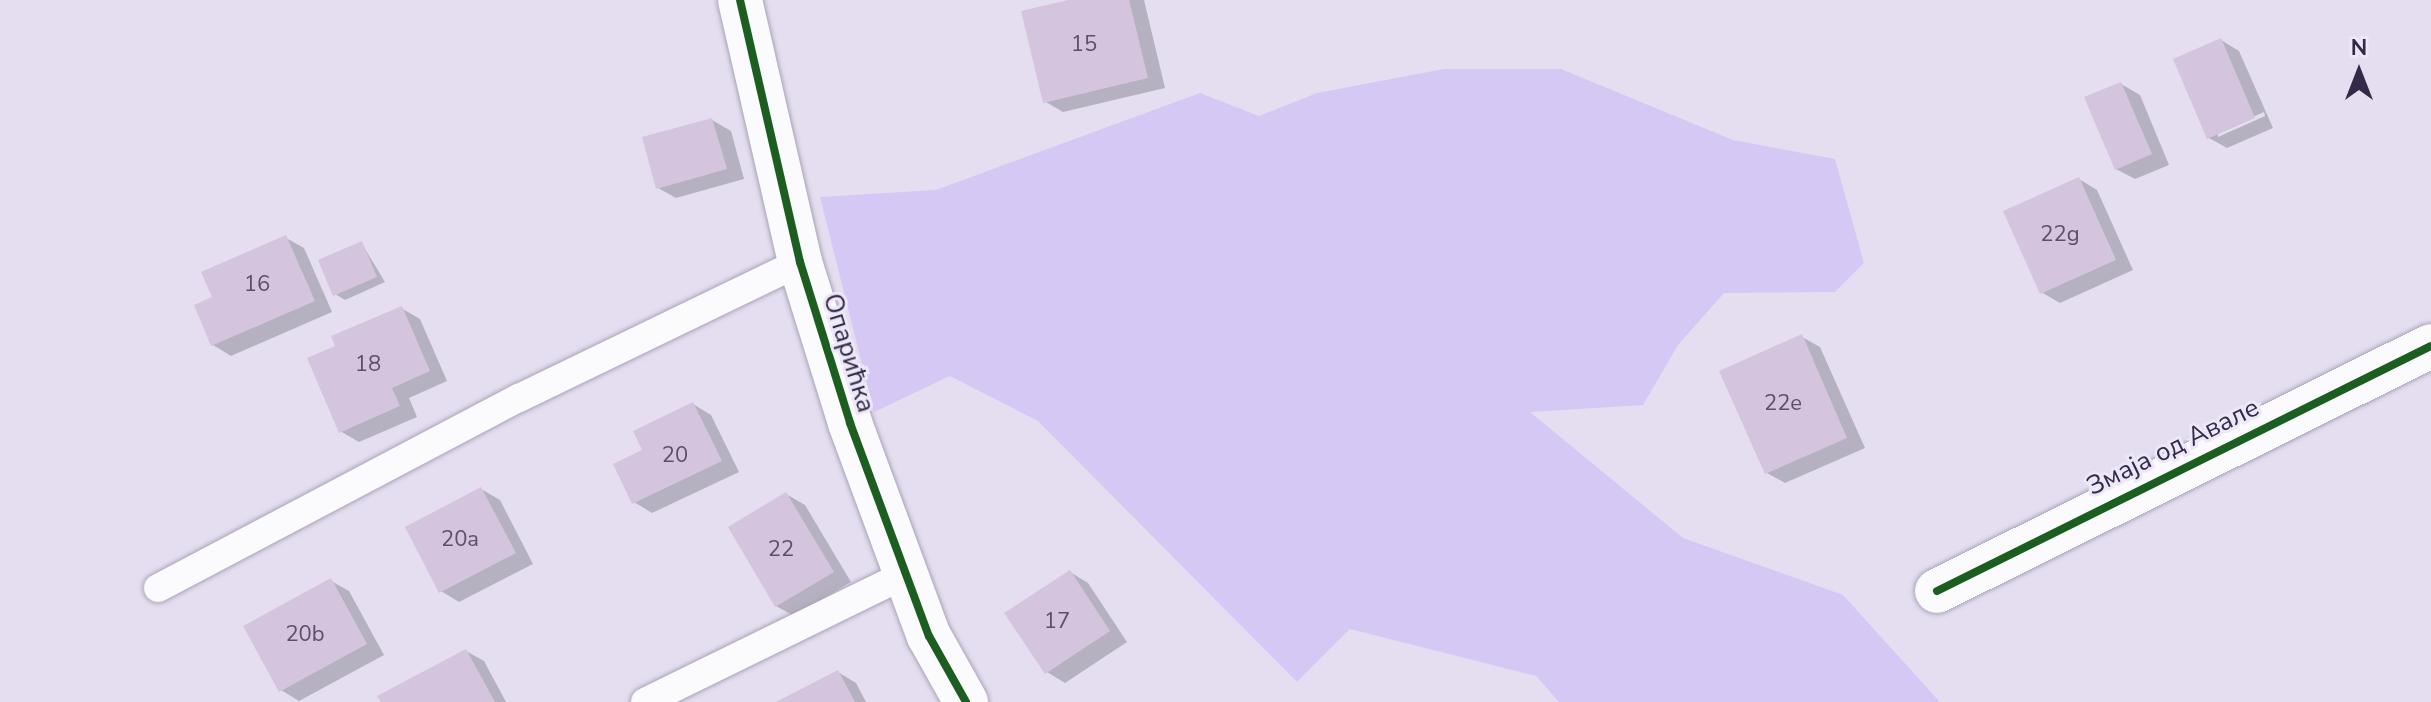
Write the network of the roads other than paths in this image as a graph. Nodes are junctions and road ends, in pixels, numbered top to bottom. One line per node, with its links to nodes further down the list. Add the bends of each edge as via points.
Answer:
1 (740, 0): 2 (street, Опарићка)
2 (800, 262): 4 (street, Опарићка); 5 (lane, via 519,398)
3 (2431, 346): 6 (street, Змаја од Авале)
4 (904, 575): 7 (lane); 8 (street, Опарићка)
5 (158, 588)
6 (1937, 591)
7 (645, 702)
8 (966, 702)

